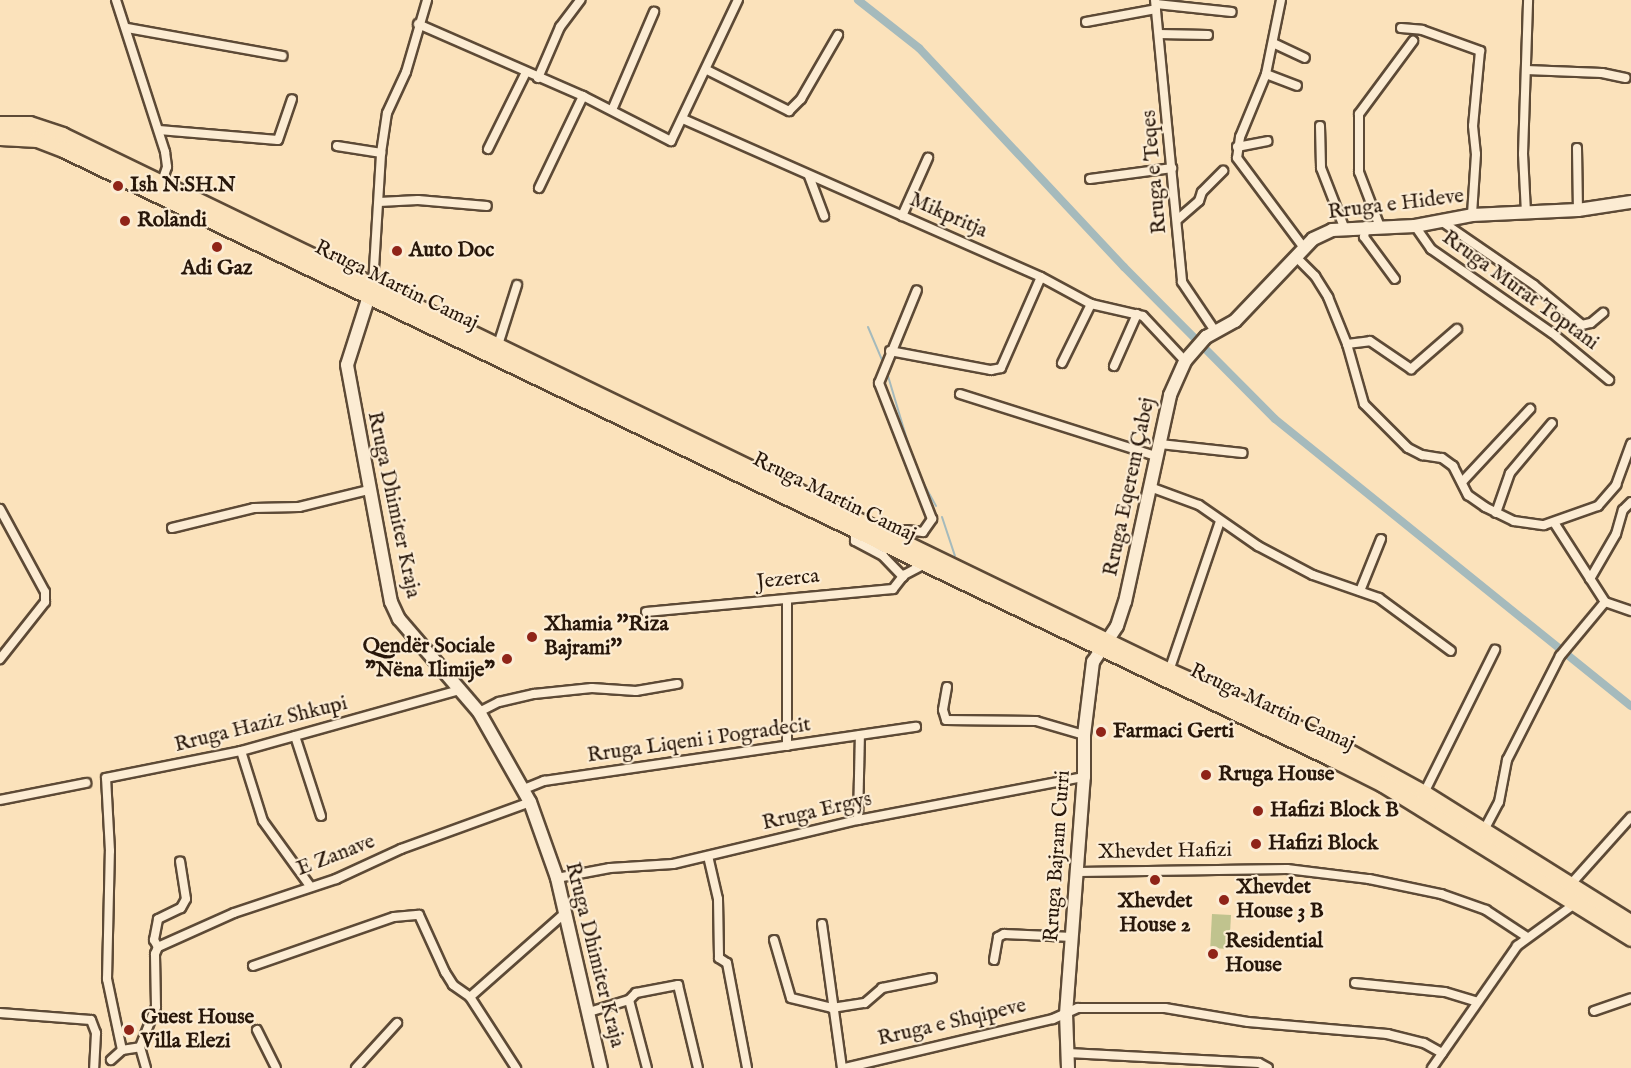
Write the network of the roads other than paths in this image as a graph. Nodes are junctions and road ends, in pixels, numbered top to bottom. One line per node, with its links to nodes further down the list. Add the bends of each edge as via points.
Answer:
1 (116, 0): 12 (street)
2 (427, 0): 11 (street, Rruga Dhimiter Kraja)
3 (580, 0): 25 (street, via 560,27)
4 (738, 0): 21 (street)
5 (1281, 0): 18 (street)
6 (1528, 0): 22 (street)
7 (1156, 4): 9 (street); 10 (street); 14 (street, Rruga e Teqes)
8 (654, 12): 30 (street)
9 (1232, 12)
10 (1086, 22)
11 (418, 24): 23 (street); 41 (street, Rruga Dhimiter Kraja, via 406,72 387,112)
12 (126, 28): 19 (street); 34 (street)
13 (1401, 28): 54 (street, via 1422,30 1480,51 1473,126 1476,154)
14 (1159, 34): 16 (street); 43 (street, Rruga e Teqes)
15 (838, 35): 21 (street, via 801,99 789,111)
16 (1208, 35)
17 (1413, 41): 62 (street, via 1359,114 1359,172)
18 (1274, 43): 20 (street); 24 (street)
19 (282, 56)
20 (1305, 58)
21 (707, 70): 31 (street)
22 (1526, 70): 26 (street, via 1602,73); 53 (street)
23 (526, 72): 25 (street); 40 (street)
24 (1266, 74): 27 (street); 38 (street)
25 (538, 78): 28 (street)
26 (1625, 78)
27 (1297, 86)
28 (583, 96): 30 (street); 48 (street)
29 (292, 99): 34 (street, via 278,140)
30 (612, 110): 31 (street, via 650,134 670,141)
31 (683, 119): 45 (street, Mikpritja)
32 (0, 124): 47 (highway, Rruga Martin Camaj, via 29,124 51,131)
33 (1320, 126): 61 (street, via 1321,168)
34 (159, 130): 47 (street, via 167,167)
35 (0, 137): 68 (highway, Rruga Martin Camaj, via 50,143)
36 (1267, 141): 38 (street)
37 (338, 146): 41 (street)
38 (1237, 147): 63 (street, via 1242,168 1262,189)
39 (1577, 148): 52 (street)
40 (488, 149)
41 (381, 153): 49 (street, Rruga Dhimiter Kraja)
42 (928, 158): 56 (street)
43 (1172, 168): 46 (street); 57 (street, Rruga e Teqes)
44 (1222, 171): 57 (street, via 1202,192 1199,201)
45 (809, 176): 55 (street); 56 (street, Mikpritja)
46 (1090, 179)
47 (161, 184): 68 (highway, Rruga Martin Camaj)
48 (538, 188)
49 (379, 202): 51 (street, via 418,200); 68 (street, Rruga Dhimiter Kraja)
50 (1631, 202): 52 (main road, Rruga e Hideve)
51 (487, 206)
52 (1578, 210): 53 (main road, Rruga e Hideve)
53 (1526, 213): 54 (main road, Rruga e Hideve)
54 (1472, 215): 58 (main road, Rruga e Hideve)
55 (825, 216)
56 (902, 216): 64 (street, Mikpritja)
57 (1177, 220): 73 (street, Rruga e Teqes, via 1184,288)
58 (1441, 221): 60 (main road, Rruga e Hideve); 70 (street, via 1533,285 1582,325)
59 (1366, 226): 61 (main road, Rruga e Hideve); 62 (main road, Rruga e Hideve); 65 (street, via 1364,237)
60 (1415, 226): 62 (main road, Rruga e Hideve); 80 (street, Rruga Murat Toptani, via 1422,241 1439,256 1552,333)
61 (1344, 227): 63 (main road, Rruga e Hideve, via 1322,233)
62 (1380, 227)
63 (1300, 253): 73 (main road, Rruga e Hideve, via 1235,321); 74 (street, via 1322,285)
64 (1041, 277): 69 (street, Mikpritja); 76 (street, via 1001,368 991,370)
65 (1395, 279)
66 (517, 285): 75 (street)
67 (917, 290): 76 (street)
68 (371, 291): 75 (highway, Rruga Martin Camaj); 89 (main road, Rruga Dhimiter Kraja, via 346,365); 96 (highway, Rruga Martin Camaj)
69 (1091, 304): 71 (street, Mikpritja); 78 (street)
70 (1603, 313)
71 (1137, 314): 77 (street, Mikpritja, via 1148,319); 79 (street)
72 (1457, 328): 74 (street, via 1411,369 1370,341)
73 (1211, 334): 77 (main road, Rruga Eqerem Çabej)
74 (1347, 344): 87 (street, via 1364,404 1408,448 1443,458)
75 (498, 345): 97 (highway, Rruga Martin Camaj)
76 (890, 351): 97 (street, via 880,388 932,519 923,532 906,530)
77 (1188, 357): 85 (main road, Rruga Eqerem Çabej, via 1170,395)
78 (1062, 363)
79 (1114, 366)
80 (1609, 380)
81 (960, 394): 85 (street)
82 (1530, 409): 87 (street)
83 (1552, 423): 92 (street, via 1510,473)
84 (1631, 444): 94 (street, via 1608,497)
85 (1158, 450): 86 (street); 88 (main road, Rruga Eqerem Çabej)
86 (1243, 453)
87 (1462, 482): 92 (street, via 1468,495)
88 (1150, 488): 93 (street, via 1199,505); 107 (main road, Rruga Eqerem Çabej, via 1125,602)
89 (369, 490): 95 (street, via 298,507 254,508); 114 (main road, Rruga Dhimiter Kraja, via 395,610)
90 (1631, 502): 101 (street, via 1623,510 1616,534)
91 (0, 509): 110 (street, via 45,592 45,602)
92 (1496, 513): 94 (street, via 1534,525)
93 (1220, 521): 102 (street, via 1314,575); 111 (street)
94 (1555, 524): 101 (street)
95 (172, 528)
96 (855, 531): 99 (highway, Rruga Martin Camaj); 100 (street, via 855,541 883,556)
97 (893, 536): 107 (highway, Rruga Martin Camaj)
98 (1381, 539): 102 (street)
99 (923, 565): 100 (street, Jezerca); 107 (highway, Rruga Martin Camaj)
100 (903, 577): 103 (street, Jezerca, via 893,589)
101 (1590, 579): 104 (street)
102 (1360, 591): 109 (street, via 1379,598)
103 (786, 598): 106 (street, Jezerca); 120 (street)
104 (1605, 602): 105 (street); 131 (street, via 1560,656 1507,760 1499,802)
105 (1631, 611)
106 (646, 612)
107 (1104, 644): 111 (highway, Rruga Martin Camaj); 118 (main road, Rruga Bajram Curri, via 1093,662); 138 (highway, Rruga Martin Camaj, via 1383,784)
108 (1495, 650): 125 (street)
109 (1451, 651)
110 (0, 659)
111 (1169, 671): 125 (highway, Rruga Martin Camaj, via 1338,746)
112 (677, 684): 115 (street, via 636,691 592,688 534,694 499,702)
113 (947, 687): 118 (street, via 945,720 1036,721)
114 (459, 690): 115 (main road, Rruga Dhimiter Kraja); 119 (street, Rruga Haziz Shkupi)
115 (479, 712): 124 (main road, Rruga Dhimiter Kraja)
116 (916, 727): 117 (street, Rruga Liqeni i Pogradecit)
117 (860, 735): 120 (street, Rruga Liqeni i Pogradecit); 130 (street)
118 (1084, 735): 122 (main road, Rruga Bajram Curri)
119 (295, 736): 121 (street, Rruga Haziz Shkupi); 128 (street)
120 (787, 746): 124 (street, Rruga Liqeni i Pogradecit, via 544,781)
121 (241, 751): 137 (street, via 263,821); 163 (street, Rruga Haziz Shkupi, via 106,778 110,851 107,979)
122 (1084, 777): 130 (street, Rruga Ergys); 134 (main road, Rruga Bajram Curri)
123 (86, 783): 126 (street)
124 (524, 789): 127 (main road, Rruga Dhimiter Kraja)
125 (1424, 793): 131 (highway, Rruga Martin Camaj)
126 (0, 800)
127 (530, 802): 135 (main road, Rruga Dhimiter Kraja); 137 (street, E Zanave)
128 (321, 816)
129 (1631, 817): 136 (street)
130 (858, 820): 132 (street, Rruga Ergys)
131 (1483, 832): 136 (highway, Rruga Martin Camaj)
132 (708, 856): 135 (street, Rruga Ergys); 176 (street, via 718,899 719,958 727,963)
133 (180, 861): 146 (street, via 186,899 181,908 158,919 154,940)
134 (1078, 872): 142 (main road, Rruga Bajram Curri); 143 (street, Xhevdet Hafizi, via 1287,868 1369,879 1486,910)
135 (557, 878): 139 (main road, Rruga Dhimiter Kraja)
136 (1569, 885): 140 (highway, Rruga Martin Camaj)
137 (310, 886): 146 (street, E Zanave)
138 (1576, 903): 143 (street); 144 (highway, Rruga Martin Camaj)
139 (566, 912): 151 (street); 157 (main road, Rruga Dhimiter Kraja)
140 (1631, 923)
141 (822, 924): 155 (street)
142 (1072, 937): 147 (street, via 1004,934 996,942); 159 (main road, Rruga Bajram Curri)
143 (1527, 937): 154 (street)
144 (1631, 938)
145 (774, 940): 155 (street, via 790,998)
146 (158, 946): 162 (street, via 154,954 156,1007)
147 (994, 960)
148 (253, 966): 151 (street, via 412,913 423,921 453,985)
149 (932, 978): 155 (street, via 882,988 858,1005)
150 (1355, 982): 154 (street, via 1445,992)
151 (470, 997): 172 (street)
152 (1631, 998): 156 (street)
153 (629, 1000): 157 (street); 174 (street); 175 (street, via 636,993 678,986)
154 (1478, 1002): 165 (street)
155 (832, 1008): 177 (street)
156 (1594, 1011)
157 (589, 1012): 173 (main road, Rruga Dhimiter Kraja)
158 (0, 1013): 168 (street, via 91,1020 96,1033)
159 (1066, 1014): 164 (main road, Rruga Bajram Curri); 165 (street, Rruga e Shqipeve, via 1078,1008 1165,1008 1248,1022 1387,1034 1424,1043); 167 (street, Rruga e Shqipeve)
160 (397, 1023): 171 (street)
161 (258, 1030): 170 (street)
162 (140, 1047): 163 (street); 169 (street)
163 (122, 1050): 166 (street)
164 (1068, 1053): 178 (main road, Rruga Bajram Curri); 179 (street, via 1259,1063)
165 (1442, 1053): 180 (street)
166 (111, 1060)
167 (869, 1064): 177 (street, Rruga e Shqipeve)
168 (94, 1068)
169 (146, 1068)
170 (276, 1068)
171 (356, 1068)
172 (516, 1068)
173 (600, 1068)
174 (647, 1068)
175 (698, 1068)
176 (747, 1068)
177 (844, 1068)
178 (1068, 1068)
179 (1268, 1068)
180 (1432, 1068)

